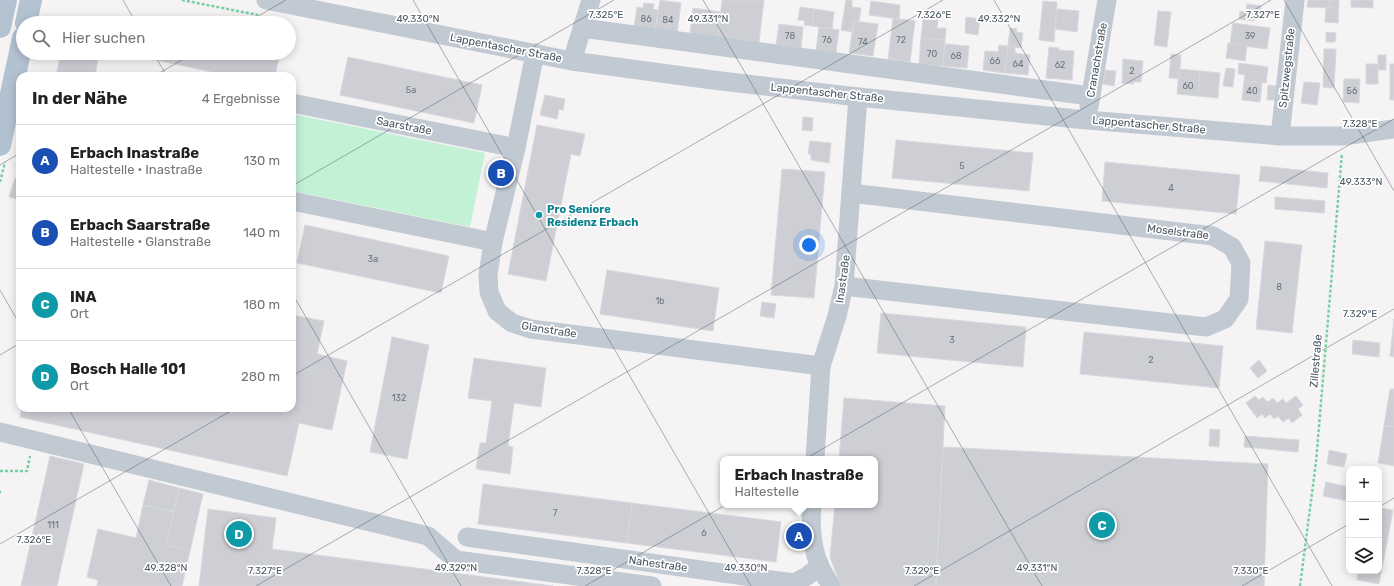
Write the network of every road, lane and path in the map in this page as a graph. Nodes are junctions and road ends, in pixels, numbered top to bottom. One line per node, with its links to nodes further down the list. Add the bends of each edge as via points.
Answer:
1 (6, 0): 8 (main road)
2 (31, 0): 7 (main road)
3 (266, 0): 10 (street, Lappentascher Straße)
4 (591, 0): 9 (street)
5 (1107, 0): 13 (street, Cranachstraße)
6 (1295, 0): 18 (street, Spitzwegstraße)
7 (28, 16)
8 (0, 27)
9 (582, 28): 12 (street); 13 (street)
10 (535, 53): 12 (street, Lappentascher Straße); 21 (street, Glanstraße)
11 (18, 60): 20 (main road)
12 (572, 61): 14 (street, Lappentascher Straße)
13 (1090, 96): 16 (street, Cranachstraße)
14 (858, 97): 16 (street, Lappentascher Straße); 22 (street, Inastraße)
15 (296, 104): 21 (street, Saarstraße)
16 (1087, 120): 18 (street, Lappentascher Straße)
17 (1394, 129): 19 (street, Lappentascher Straße)
18 (1280, 136): 19 (street, Lappentascher Straße)
19 (1342, 136): 36 (path, Zillestraße, via 1316,462)
20 (0, 145)
21 (516, 148): 24 (street, Glanstraße)
22 (851, 193): 25 (street, Inastraße); 25 (street, Moselstraße, via 1213,236 1232,247 1241,263 1239,299 1225,319 1206,326)
23 (296, 202): 24 (street)
24 (493, 242): 26 (street, Glanstraße, via 488,275 489,292 497,311 512,323 531,329)
25 (844, 286): 26 (street, Inastraße)
26 (821, 366): 28 (street, Inastraße)
27 (0, 432): 34 (street, via 428,536 456,560)
28 (815, 456)
29 (0, 471): 30 (path)
30 (27, 471)
31 (812, 508): 33 (street, via 813,540)
32 (467, 537): 33 (street, Nahestraße, via 794,583)
33 (820, 566): 35 (street)
34 (652, 586)
35 (831, 586)
36 (1300, 586)

